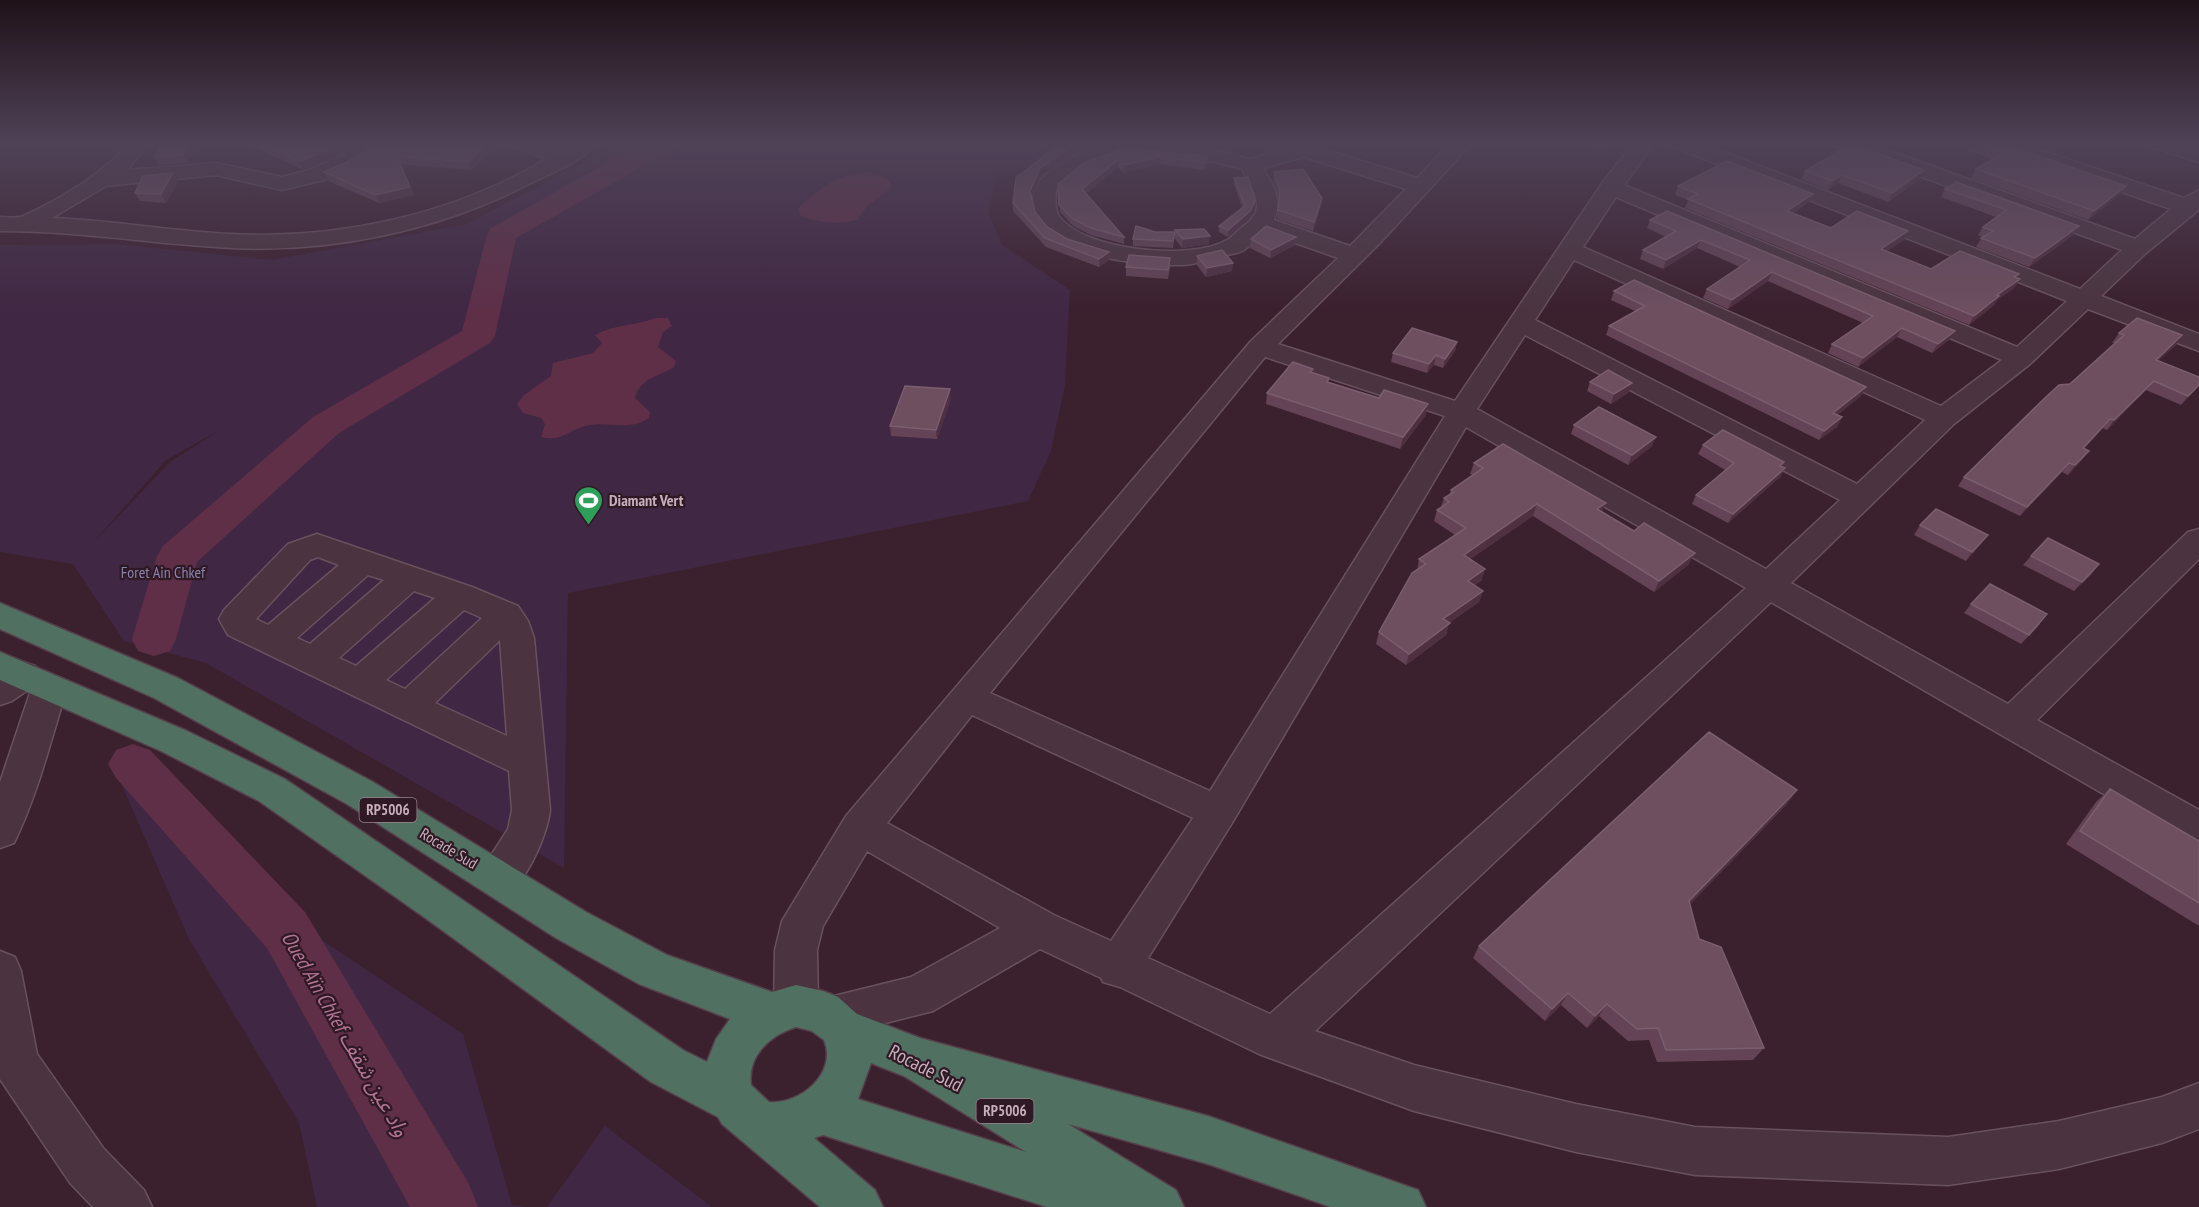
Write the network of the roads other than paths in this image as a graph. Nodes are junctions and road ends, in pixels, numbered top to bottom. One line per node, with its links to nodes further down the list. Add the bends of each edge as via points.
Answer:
1 (69, 198): 11 (street)
2 (479, 198): 11 (street, via 440,213 312,238 233,241)
3 (1045, 198): 12 (street, via 1047,217 1063,234 1084,245 1117,254 1184,258 1234,246)
4 (1267, 198): 12 (street, via 1268,208)
5 (1411, 198): 16 (street)
6 (1604, 198): 15 (street)
7 (1638, 198): 21 (street)
8 (1826, 198): 17 (street)
9 (2000, 198): 14 (street)
10 (2194, 202): 14 (street)
11 (27, 223): 13 (street)
12 (1261, 223): 16 (street)
13 (0, 224)
14 (2138, 248): 17 (street)
15 (1571, 250): 18 (street); 23 (street)
16 (1353, 255): 20 (street)
17 (2085, 297): 19 (street); 21 (street)
18 (1522, 323): 22 (street); 24 (street)
19 (2199, 343)
20 (1260, 347): 22 (street); 36 (street)
21 (2021, 358): 23 (street)
22 (1461, 412): 28 (street); 40 (street)
23 (1944, 418): 24 (street)
24 (1858, 497): 28 (street)
25 (2199, 540): 38 (street)
26 (364, 561): 27 (street); 32 (street); 32 (street, via 316,545 299,552 236,619 237,624)
27 (409, 577): 29 (street); 33 (street)
28 (1768, 586): 38 (street); 49 (street)
29 (460, 595): 31 (street); 35 (street)
30 (0, 615): 44 (highway, Rocade Sud / RP5006, via 166,688 360,793)
31 (506, 615): 37 (street); 39 (street, via 517,638)
32 (272, 641): 33 (street)
33 (313, 661): 35 (street)
34 (18, 680): 43 (street, via 18,785); 54 (highway, RP5006, via 174,741 272,790 667,1066)
35 (360, 683): 37 (street)
36 (966, 697): 40 (street); 41 (street)
37 (410, 706): 39 (street)
38 (2011, 723): 42 (street)
39 (526, 762): 44 (street, via 531,823 518,851)
40 (1218, 812): 46 (street)
41 (860, 828): 45 (street); 48 (street, via 803,921 796,950)
42 (2199, 829)
43 (0, 831)
44 (497, 877): 48 (highway, Rocade Sud / RP5006, via 571,925 654,970)
45 (1039, 928): 46 (street); 48 (street, via 918,996)
46 (1118, 968): 49 (street)
47 (0, 970): 51 (street)
48 (810, 1016): 50 (highway, Rocade Sud / RP5006); 53 (highway, RP5006, via 849,1046 845,1080 836,1097); 54 (highway, via 747,1029 730,1056 727,1071)
49 (1275, 1040): 52 (street, via 1414,1088 1576,1128 1695,1151 1948,1161 2060,1145 2162,1120)
50 (920, 1060): 58 (highway, Rocade Sud / RP5006); 59 (highway, via 1208,1140)
51 (8, 1069): 55 (street, via 87,1166)
52 (2199, 1106)
53 (821, 1111): 54 (highway, RP5006, via 802,1122 781,1126); 57 (highway)
54 (746, 1112): 56 (highway)
55 (127, 1207)
56 (858, 1207)
57 (1124, 1207)
58 (1159, 1207)
59 (1401, 1207)

